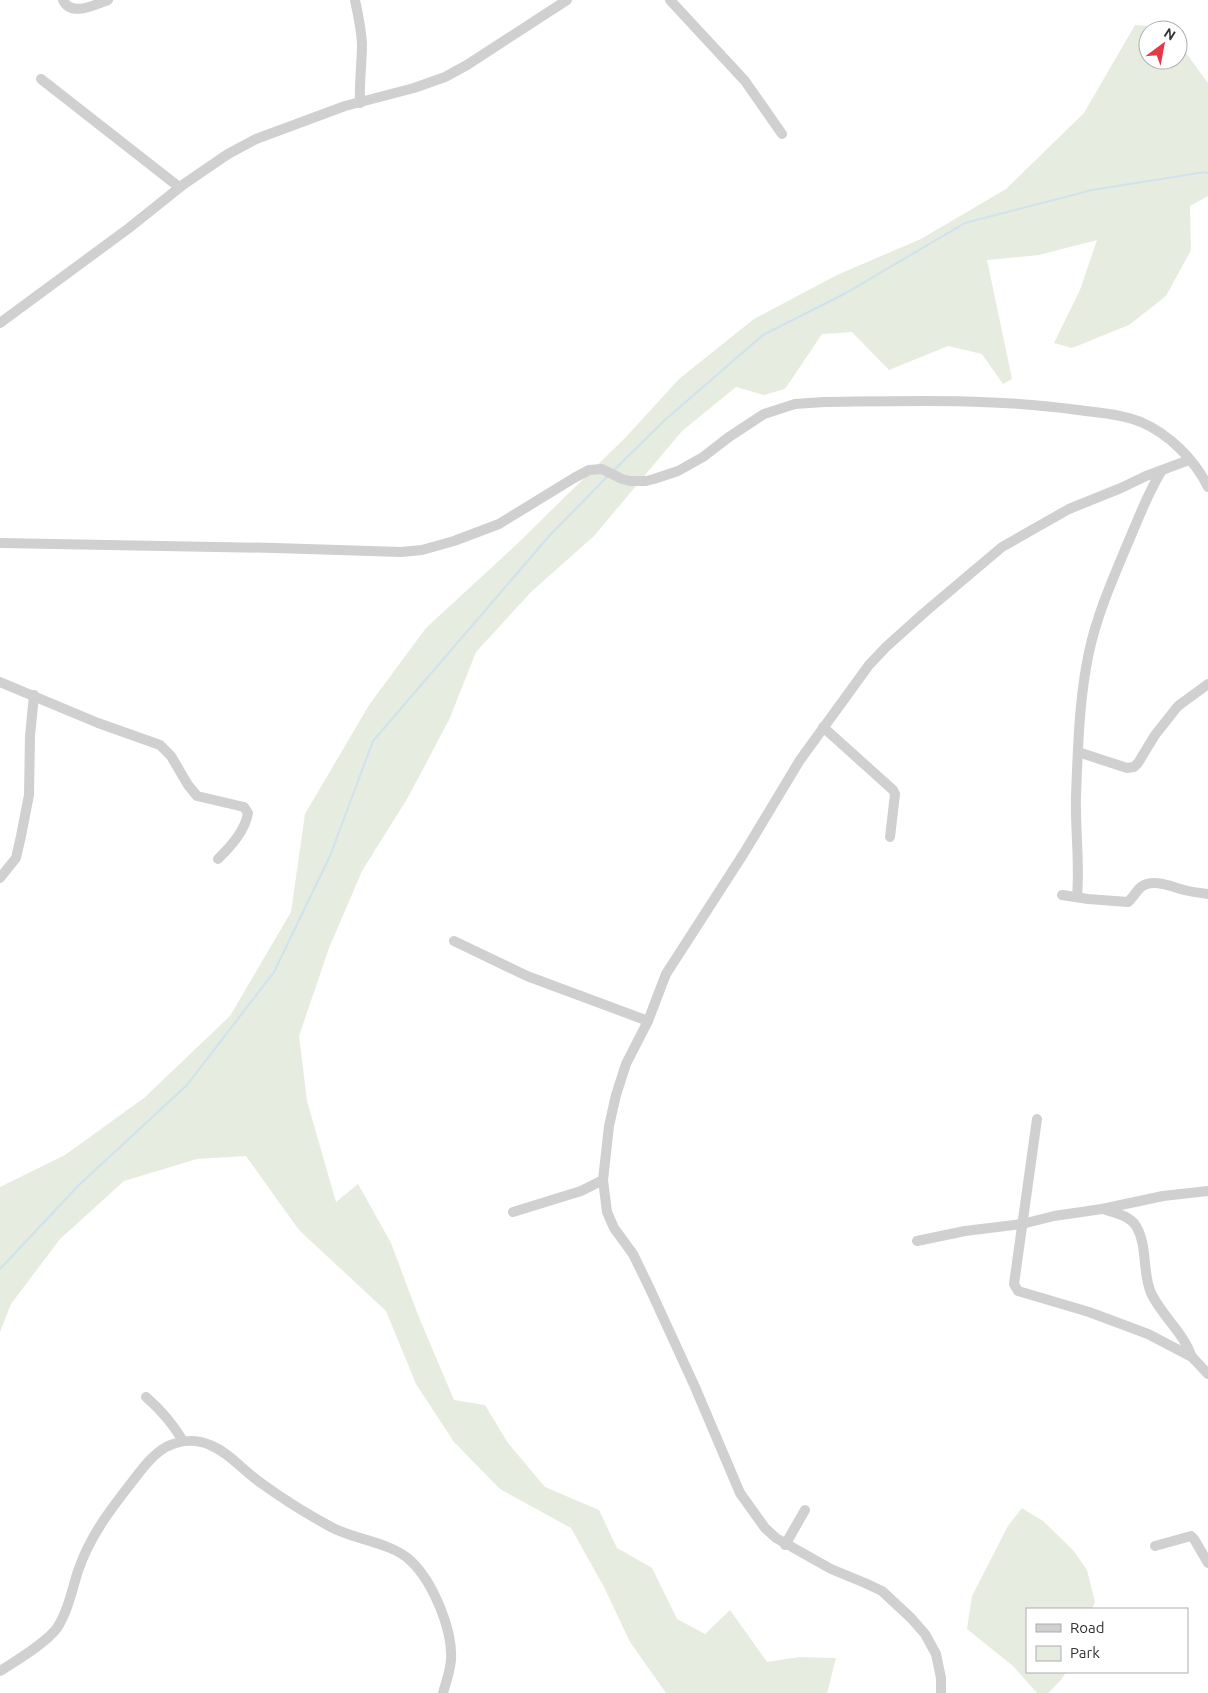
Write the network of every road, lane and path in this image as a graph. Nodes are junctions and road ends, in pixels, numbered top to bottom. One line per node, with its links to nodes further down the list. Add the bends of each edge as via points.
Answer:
1 (63, 0): 2 (street, via 65,5 74,9)
2 (108, 0)
3 (355, 0): 7 (street, via 362,44)
4 (568, 0): 7 (street, via 445,77)
5 (670, 0): 8 (street, via 745,81)
6 (41, 79): 9 (street)
7 (360, 102): 9 (street, via 256,139)
8 (782, 134)
9 (179, 187): 10 (street)
10 (0, 323)
11 (1189, 460): 12 (street); 13 (street); 14 (street, via 1169,440 1134,420 1050,406 1011,403 795,404 764,414 678,471 646,481 630,481 602,469 590,470 498,524 422,550)
12 (1162, 470): 18 (street, via 1069,509 1002,546 886,647); 19 (street, via 1147,497 1101,608 1083,690)
13 (1208, 487)
14 (0, 543)
15 (0, 682): 17 (street)
16 (1208, 684): 19 (street, via 1178,706 1134,767 1127,768)
17 (34, 695): 21 (street, via 160,745 197,796 244,807 248,813 244,826); 22 (street, via 28,795 21,836 16,858)
18 (823, 726): 20 (street, via 893,790); 27 (street, via 666,974)
19 (1078, 752): 25 (street)
20 (890, 838)
21 (218, 859)
22 (0, 878)
23 (1208, 894): 25 (street, via 1153,884 1143,885 1128,902)
24 (1062, 895): 25 (street)
25 (1077, 898)
26 (454, 941): 27 (street, via 527,976)
27 (648, 1021): 29 (street, via 626,1064 616,1095 609,1126)
28 (1037, 1119): 35 (street)
29 (604, 1180): 33 (street, via 581,1191); 42 (street, via 605,1201 611,1220 642,1272 740,1493 765,1528)
30 (1208, 1191): 31 (street)
31 (1139, 1201): 32 (street); 34 (street)
32 (1102, 1209): 34 (street); 35 (street)
33 (513, 1212)
34 (1131, 1220): 37 (street, via 1144,1245 1152,1293 1183,1337)
35 (1022, 1224): 36 (street); 37 (street, via 1014,1284 1018,1291 1131,1327)
36 (917, 1241)
37 (1192, 1357): 38 (street)
38 (1208, 1374)
39 (146, 1397): 40 (street, via 164,1414)
40 (183, 1441): 45 (street, via 156,1454 105,1515 85,1554 60,1624); 46 (street, via 199,1441 222,1450 260,1482 333,1528 394,1551 412,1562 430,1587 447,1628 451,1660)
41 (804, 1510): 42 (street)
42 (785, 1545): 47 (street, via 891,1598 931,1643 936,1654)
43 (1155, 1546): 44 (street, via 1191,1536)
44 (1208, 1562)
45 (0, 1671)
46 (443, 1693)
47 (942, 1693)

